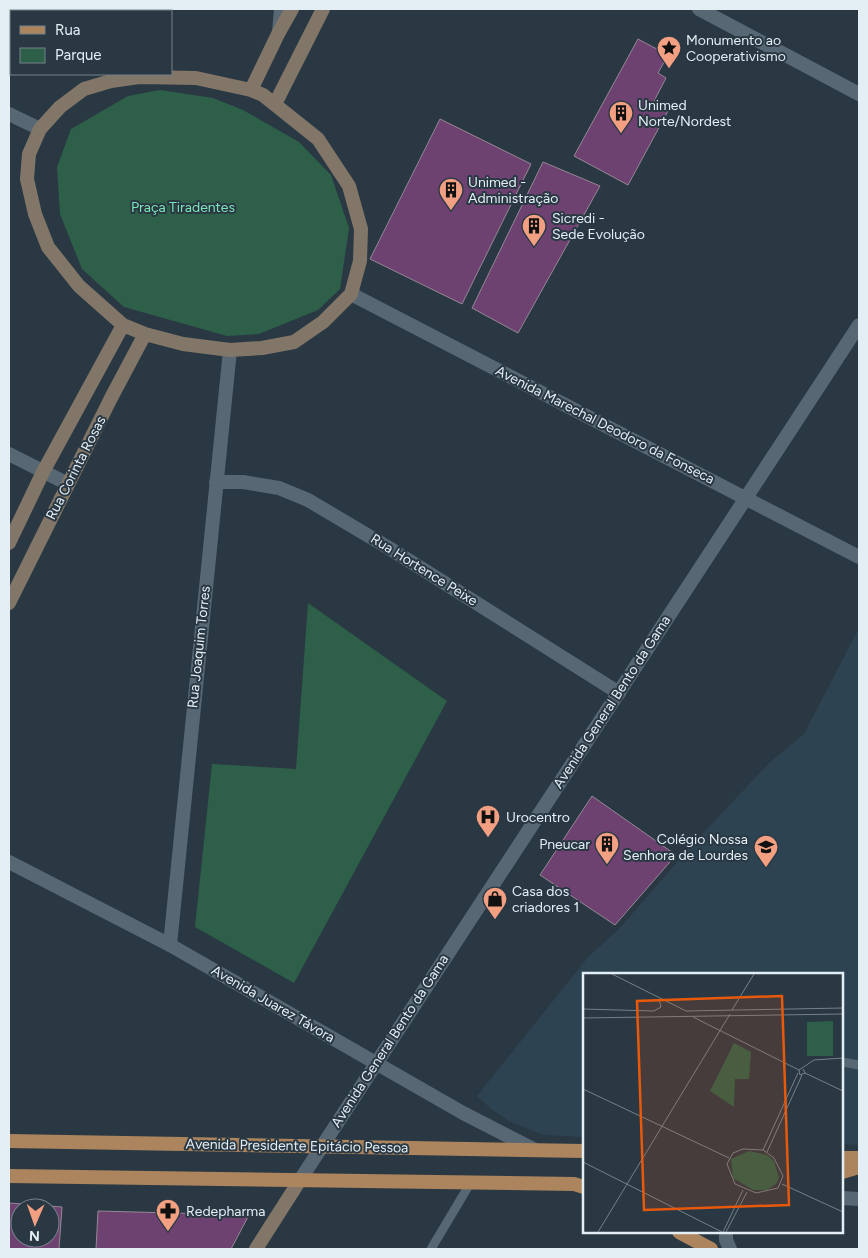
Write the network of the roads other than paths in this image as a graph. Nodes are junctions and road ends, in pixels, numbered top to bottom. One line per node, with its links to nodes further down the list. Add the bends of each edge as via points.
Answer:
1 (280, 9): 5 (street)
2 (292, 9): 5 (main road)
3 (323, 9): 8 (main road)
4 (699, 9): 7 (street)
5 (279, 32): 6 (main road)
6 (251, 90): 8 (main road); 10 (main road, via 196,78 139,77 111,81 84,89 60,107)
7 (859, 94)
8 (275, 104): 11 (main road, via 318,139 348,186 361,230 360,261)
9 (9, 114): 10 (street)
10 (40, 129): 12 (main road, via 29,154 28,180 35,214 48,247 79,286)
11 (351, 294): 15 (main road, via 323,322 294,342); 20 (street, Avenida Marechal Deodoro da Fonseca)
12 (123, 325): 14 (main road); 17 (main road, Rua Corinta Rosas)
13 (859, 325): 20 (street, Avenida General Bento da Gama)
14 (146, 334): 15 (main road, via 183,344); 19 (main road, Rua Corinta Rosas)
15 (230, 350): 18 (street, Rua Joaquim Torres)
16 (9, 454): 17 (street)
17 (44, 472): 19 (street); 21 (main road, Rua Corinta Rosas)
18 (216, 482): 24 (street, Rua Hortence Peixe, via 243,482 279,488 308,500); 26 (street, Rua Joaquim Torres)
19 (68, 484): 23 (main road, Rua Corinta Rosas)
20 (746, 499): 22 (street, Avenida Marechal Deodoro da Fonseca); 24 (street, Avenida General Bento da Gama)
21 (9, 542)
22 (859, 557)
23 (9, 603)
24 (619, 693): 28 (street, Avenida General Bento da Gama)
25 (9, 862): 26 (street, Avenida Juarez Távora)
26 (170, 944): 28 (street, Avenida Juarez Távora)
27 (843, 1062): 29 (lane)
28 (376, 1063): 31 (street, Avenida General Bento da Gama); 32 (street, Avenida Juarez Távora)
29 (859, 1065)
30 (9, 1141): 31 (main road, Avenida Presidente Epitácio Pessoa)
31 (323, 1146): 32 (main road, Avenida Presidente Epitácio Pessoa); 39 (street, Avenida General Bento da Gama)
32 (535, 1150): 33 (main road, Avenida Presidente Epitácio Pessoa)
33 (583, 1151)
34 (843, 1158): 35 (main road)
35 (859, 1158)
36 (859, 1168): 37 (main road)
37 (843, 1172)
38 (9, 1176): 39 (main road)
39 (300, 1180): 40 (main road); 46 (main road)
40 (471, 1182): 41 (main road); 47 (lane)
41 (579, 1185)
42 (843, 1198): 43 (street)
43 (859, 1199)
44 (681, 1233): 48 (main road)
45 (726, 1233): 49 (street)
46 (256, 1249)
47 (431, 1249)
48 (711, 1249)
49 (730, 1249)

